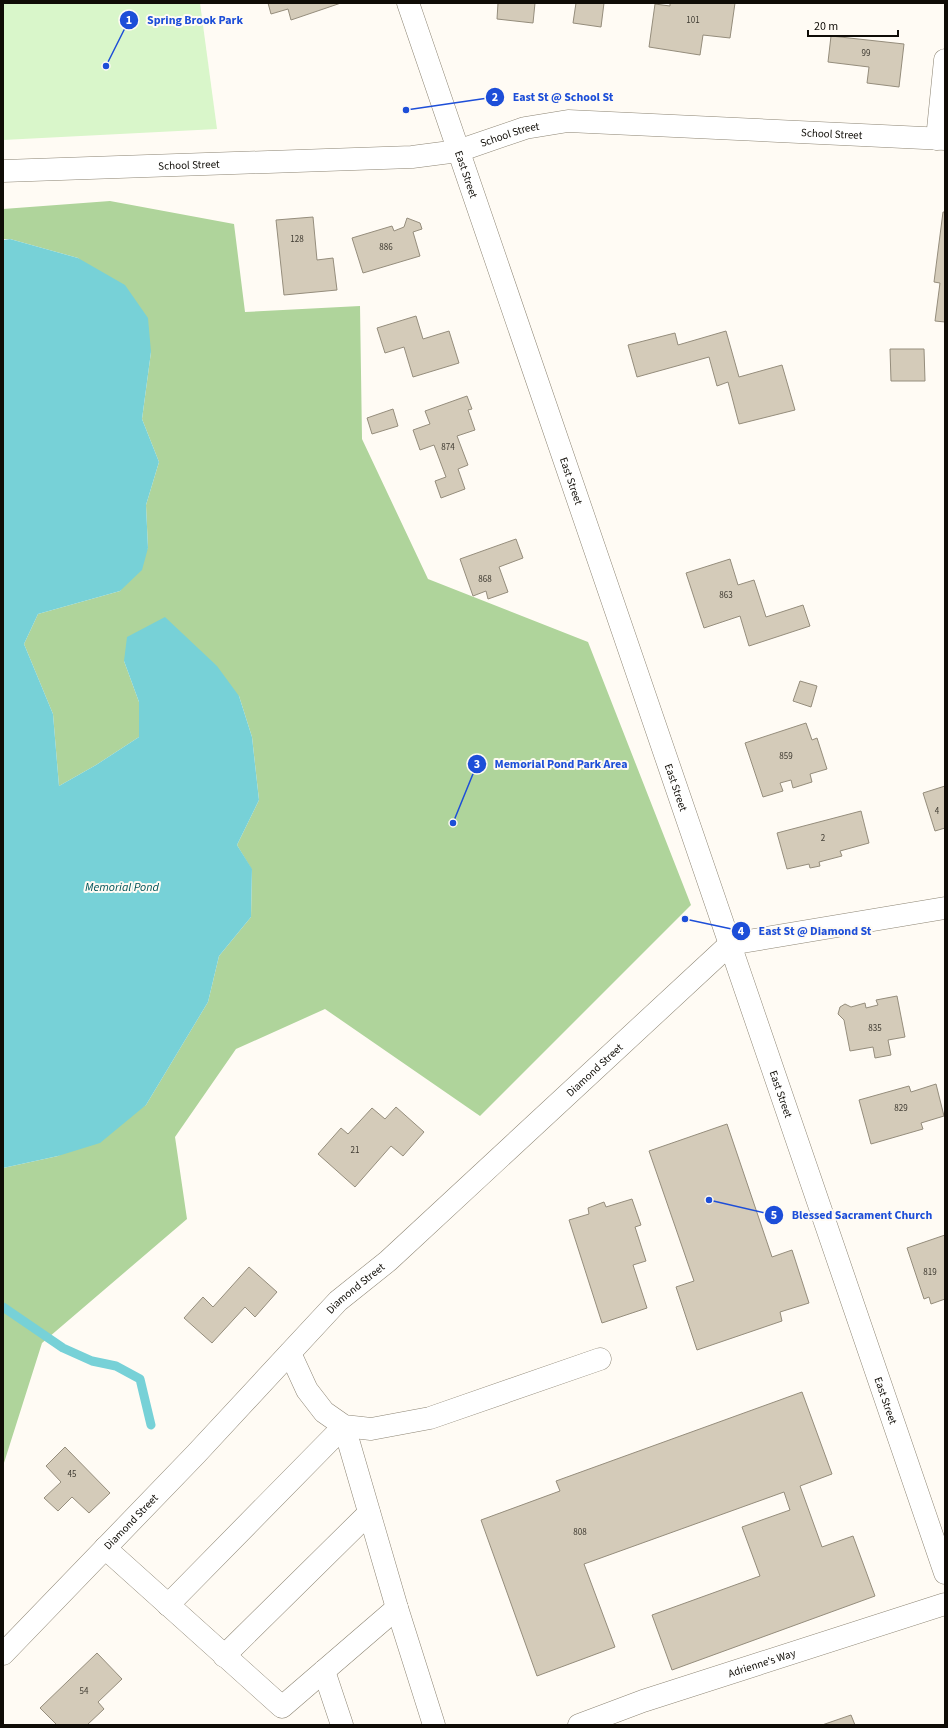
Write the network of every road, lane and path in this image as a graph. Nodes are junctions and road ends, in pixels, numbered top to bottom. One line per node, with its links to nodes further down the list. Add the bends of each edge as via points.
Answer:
1 (408, 3): 4 (street, East Street)
2 (945, 60): 3 (street)
3 (941, 139): 4 (street, School Street, via 568,121 525,128)
4 (458, 151): 5 (street, School Street, via 412,158); 7 (street, East Street)
5 (3, 171)
6 (945, 908): 7 (street)
7 (730, 944): 8 (street, Diamond Street, via 388,1262 338,1301); 13 (street, East Street)
8 (290, 1353): 10 (street, via 307,1390 324,1412); 12 (street, Diamond Street)
9 (600, 1359): 10 (street, via 430,1418 371,1429)
10 (344, 1426): 11 (street); 15 (street)
11 (369, 1513): 16 (street); 18 (street)
12 (105, 1548): 15 (street); 17 (street, Diamond Street)
13 (945, 1572)
14 (945, 1604): 22 (street, Adrienne's Way, via 651,1699)
15 (168, 1605): 18 (street)
16 (397, 1608): 19 (street); 21 (street)
17 (3, 1654)
18 (224, 1656): 19 (street, via 282,1707)
19 (324, 1671): 20 (street)
20 (342, 1725)
21 (434, 1725)
22 (579, 1725)

